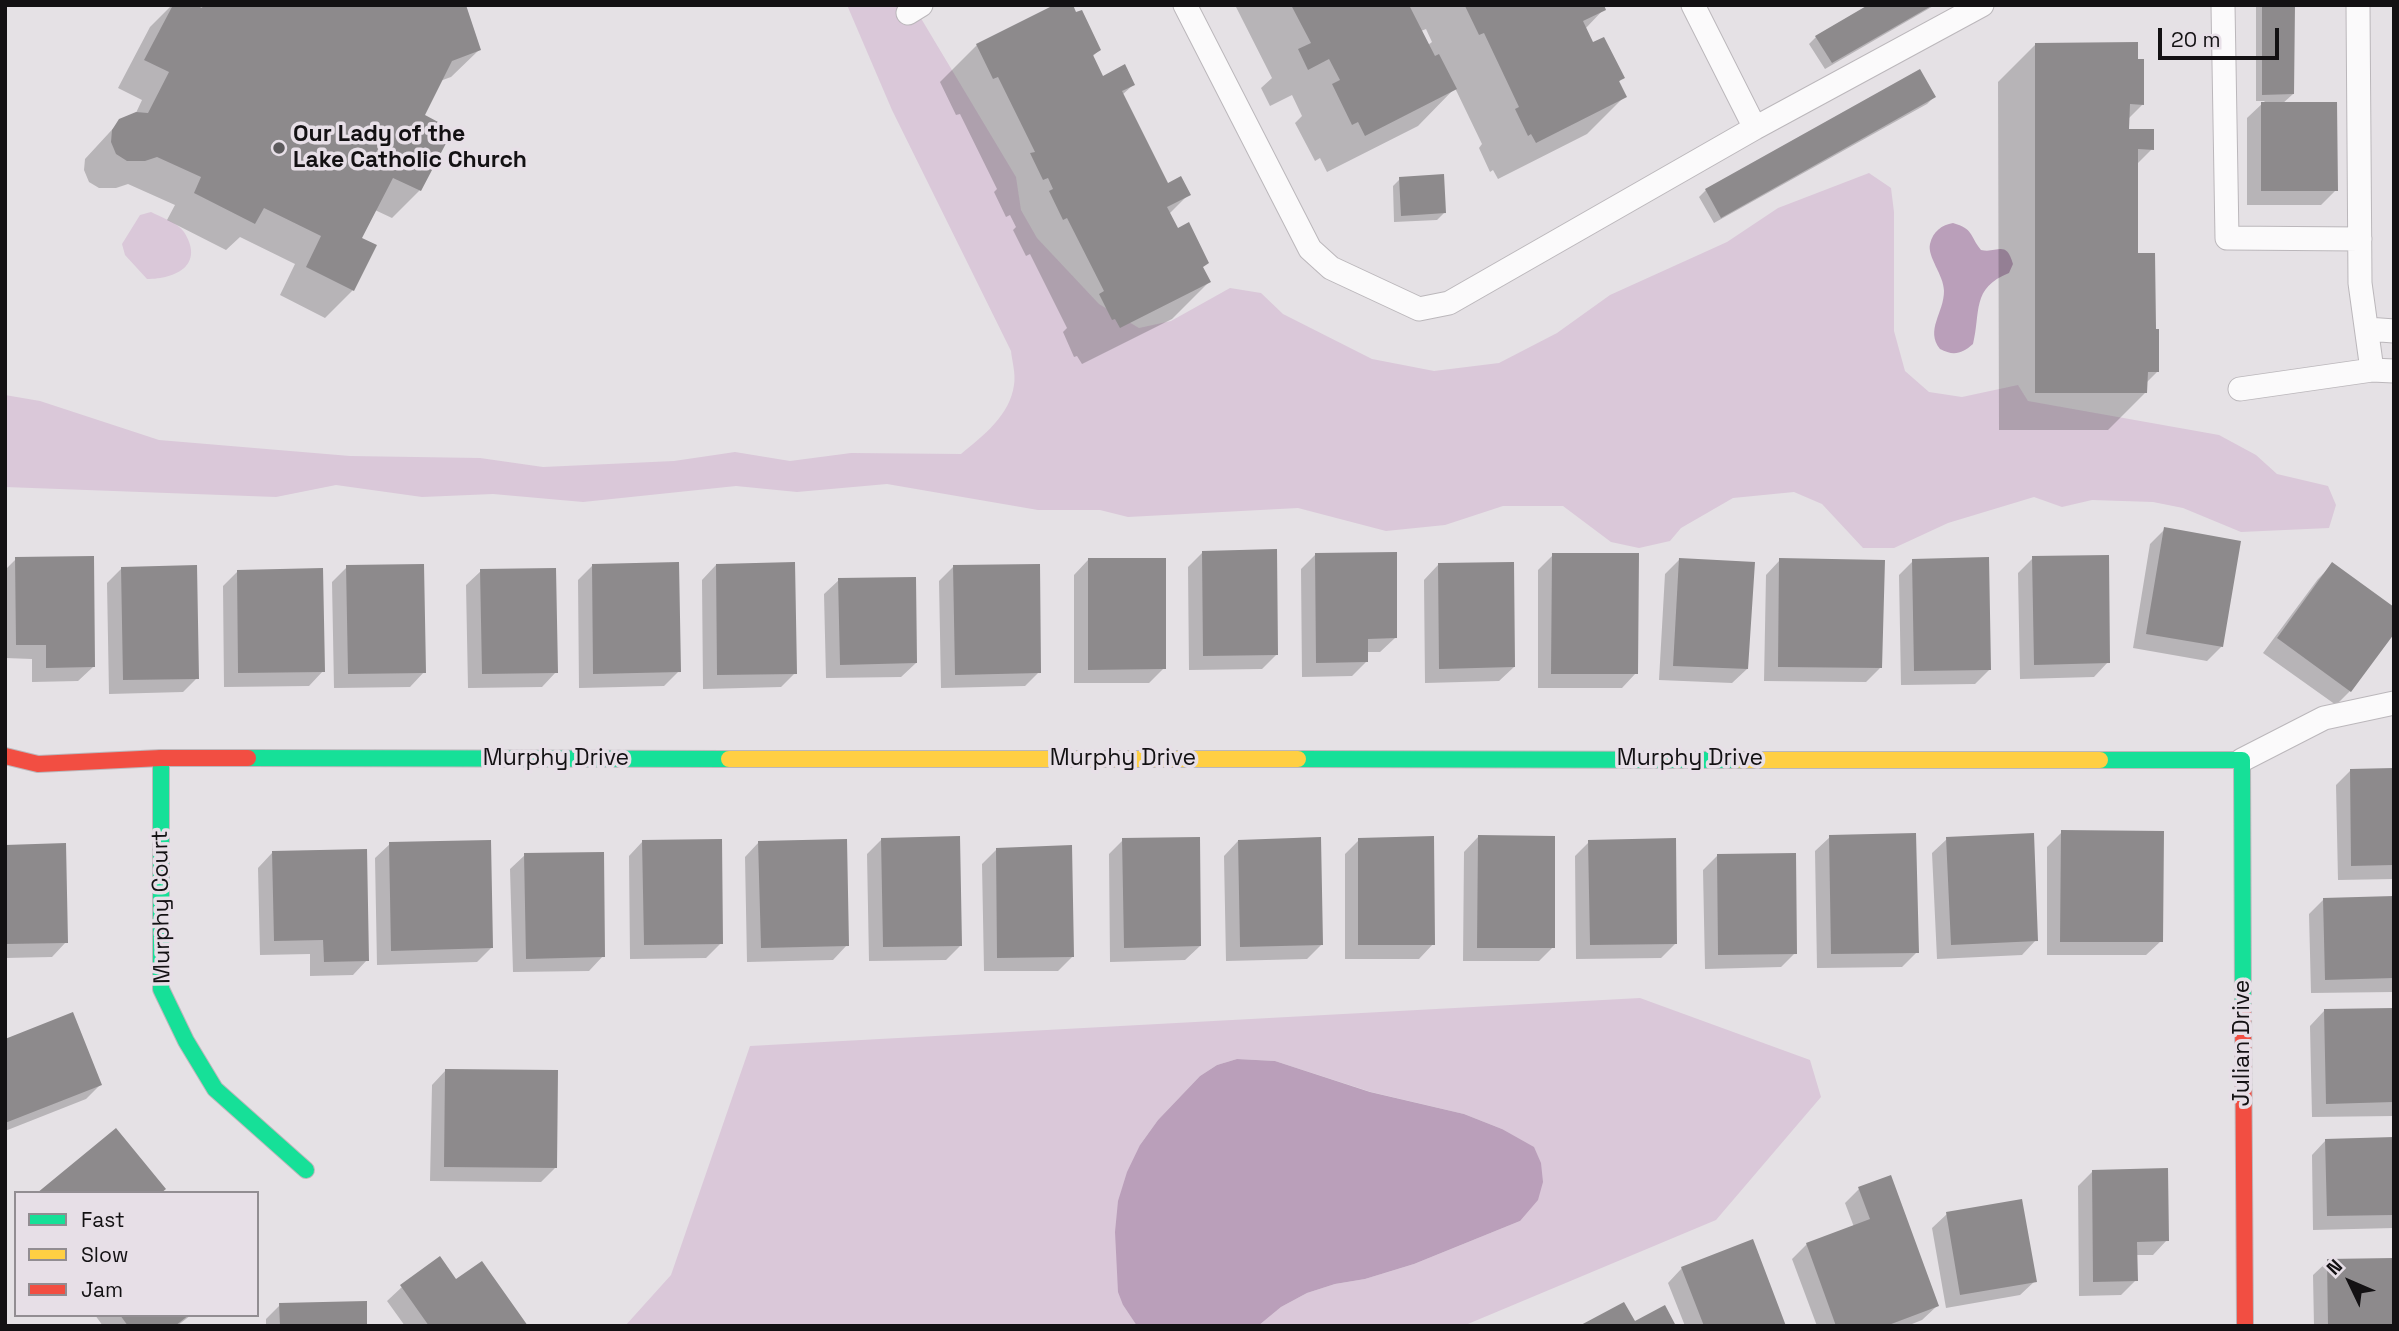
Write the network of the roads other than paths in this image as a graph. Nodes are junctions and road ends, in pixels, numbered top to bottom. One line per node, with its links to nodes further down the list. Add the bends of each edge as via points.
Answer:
1 (1185, 5): 6 (lane, via 1310,249 1331,268 1419,309 1449,303)
2 (1693, 5): 6 (lane)
3 (1982, 5): 6 (lane)
4 (2224, 5): 7 (lane, via 2227,238)
5 (2358, 5): 7 (lane)
6 (1755, 128)
7 (2360, 239): 8 (lane)
8 (2367, 329): 9 (lane); 10 (lane)
9 (2394, 331)
10 (2383, 371): 11 (lane)
11 (2240, 389)
12 (2394, 703): 15 (lane, via 2324,718)
13 (5, 756): 14 (street, Murphy Drive, via 38,764)
14 (161, 758): 15 (street, Murphy Drive); 16 (street, Murphy Court, via 160,989 215,1088)
15 (2242, 760): 17 (street, Julian Drive)
16 (306, 1170)
17 (2245, 1326)

